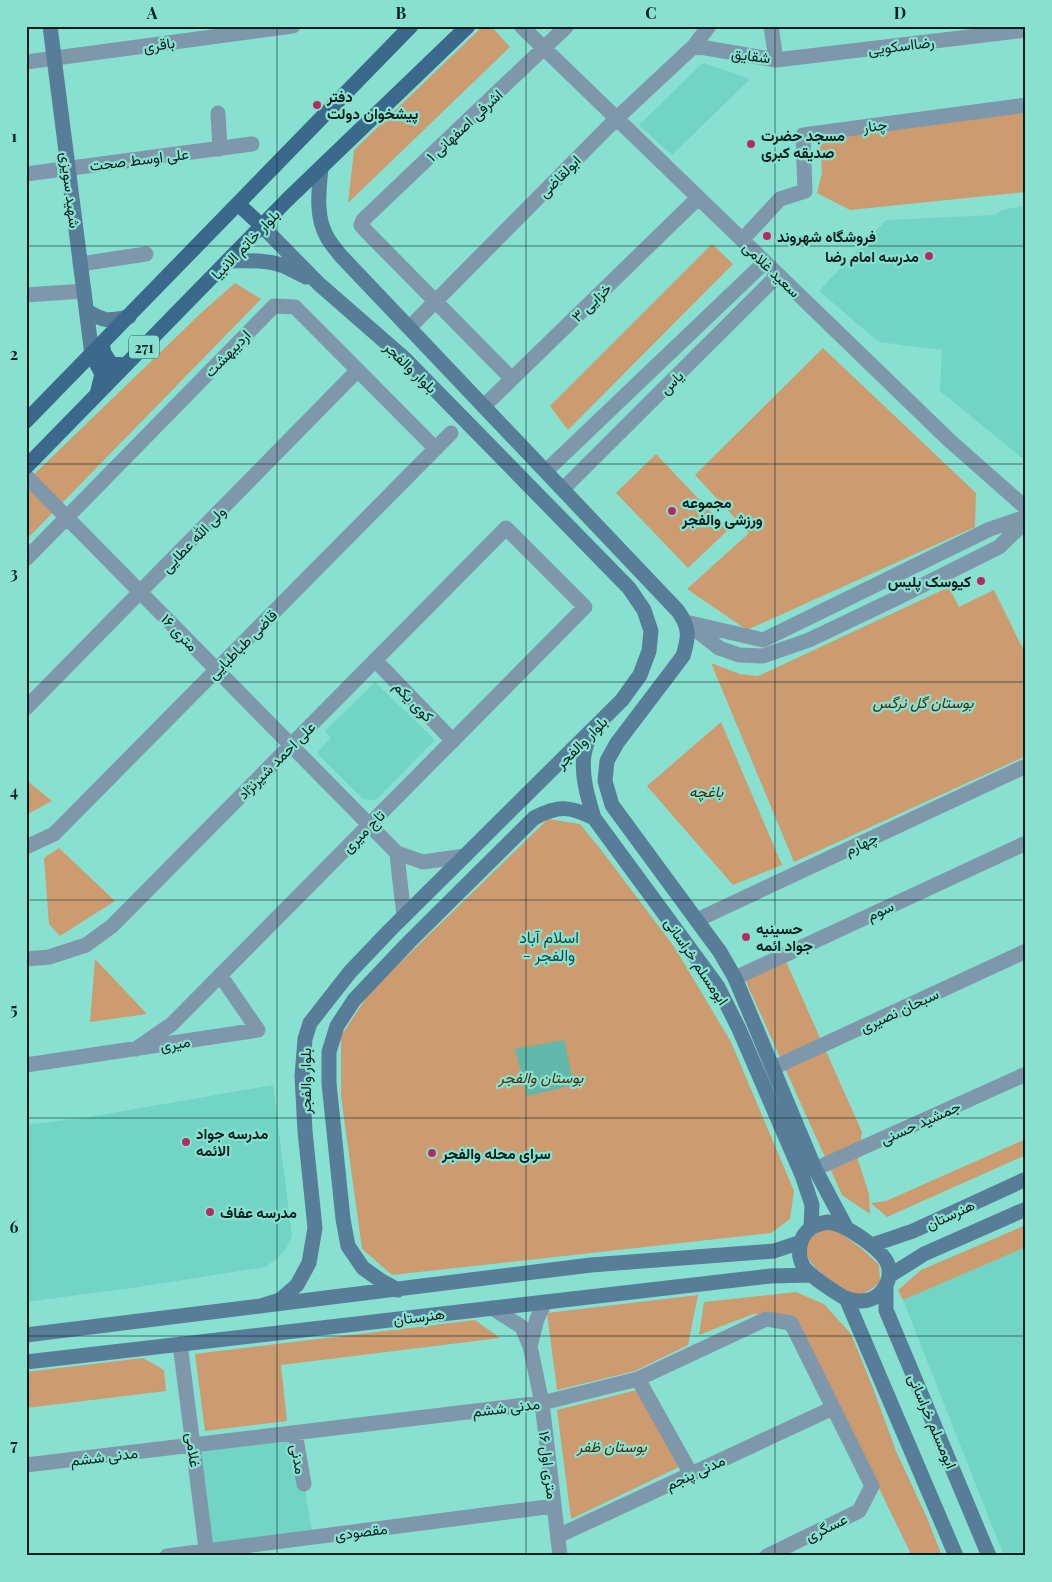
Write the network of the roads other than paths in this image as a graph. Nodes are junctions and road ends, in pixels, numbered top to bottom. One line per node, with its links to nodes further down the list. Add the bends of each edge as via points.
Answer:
1 (50, 26): 14 (main road, شهید سویزی)
2 (293, 26): 9 (street, باقری)
3 (411, 26): 26 (main road, 271)
4 (468, 26): 23 (main road, بلوار خاتم الانبیا / 271)
5 (521, 26): 13 (street, سعید غلامی)
6 (567, 26): 13 (street, اشرفی اصفهانی ۱)
7 (709, 26): 12 (street, ابولقاضی)
8 (771, 26): 15 (street, شقایق)
9 (258, 29): 10 (street, باقری)
10 (232, 30): 14 (street, باقری)
11 (1026, 30): 15 (street, رضااسکویی)
12 (694, 46): 15 (street, شقایق); 19 (street, ابولقاضی)
13 (545, 49): 19 (street, سعید غلامی); 37 (street, اشرفی اصفهانی ۱, via 363,220 361,225 365,230)
14 (54, 58): 16 (street, باقری); 22 (main road, شهید سویزی)
15 (776, 60)
16 (26, 62)
17 (1026, 105): 28 (street, چنار, via 803,135 805,191 780,199)
18 (218, 113): 21 (street)
19 (617, 118): 25 (street, سعید غلامی); 37 (street, ابولقاضی)
20 (252, 144): 21 (street, علی اوسط صحت)
21 (220, 149): 22 (street, علی اوسط صحت)
22 (68, 168): 24 (street, علی اوسط صحت); 32 (main road, شهید سویزی)
23 (321, 168): 27 (main road, بلوار خاتم الانبیا / 271); 40 (main road, بلوار والفجر, via 319,213 326,236 341,256)
24 (26, 174)
25 (698, 198): 28 (street, سعید غلامی); 44 (street, خزایی ۳)
26 (238, 204): 27 (main road); 39 (main road, 271)
27 (262, 226): 30 (main road, بلوار خاتم الانبیا / 271); 34 (main road, بلوار والفجر)
28 (742, 240): 31 (street, سعید غلامی)
29 (146, 254): 32 (street)
30 (228, 261): 34 (main road, via 284,266); 42 (main road, بلوار خاتم الانبیا / 271)
31 (765, 262): 33 (street, سعید غلامی); 51 (street, یاس)
32 (80, 264): 35 (main road, شهید سویزی)
33 (778, 275): 54 (street, یاس); 56 (street, سعید غلامی, via 949,440)
34 (318, 284): 53 (main road, بلوار والفجر, via 405,359)
35 (84, 291): 36 (street); 38 (main road, شهید سویزی)
36 (26, 295)
37 (436, 302): 40 (street, ابولقاضی); 44 (street)
38 (87, 311): 39 (main road, via 108,321); 41 (main road, شهید سویزی)
39 (129, 317): 41 (main road, 271)
40 (410, 327): 46 (main road, بلوار والفجر)
41 (97, 350): 42 (main road, via 104,353 111,364); 45 (main road, via 102,374); 47 (main road, 271)
42 (126, 365): 45 (main road, بلوار خاتم الانبیا / 271)
43 (358, 370): 49 (street, اردیبهشت); 57 (street, اردیبهشت, via 295,307 274,306); 61 (street, ولی الله عطایی)
44 (512, 379): 46 (street, خزایی ۳)
45 (98, 394): 50 (main road, بلوار خاتم الانبیا / 271)
46 (484, 406): 51 (main road, بلوار والفجر)
47 (26, 422)
48 (451, 433): 49 (street, قاضی طباطبایی)
49 (435, 448): 65 (street, قاضی طباطبایی)
50 (26, 467)
51 (546, 471): 53 (main road); 54 (main road, بلوار والفجر)
52 (26, 476): 57 (street, ۱۶ متری)
53 (530, 488): 55 (main road, بلوار والفجر)
54 (563, 489): 55 (main road); 63 (main road, بلوار والفجر)
55 (547, 505): 67 (main road, بلوار والفجر, via 629,588 644,610 651,631 649,651 640,675)
56 (1026, 508)
57 (67, 517): 60 (street, اردیبهشت); 61 (street, ۱۶ متری)
58 (1026, 517): 63 (street, via 990,529 763,640)
59 (1026, 521): 63 (street, via 999,547 809,640 763,656 739,655 719,648)
60 (26, 559)
61 (141, 592): 65 (street, ۱۶ متری); 66 (street, ولی الله عطایی)
62 (585, 607): 64 (street, علی احمد شیرنژاد, via 506,528); 68 (street, تاج میری)
63 (686, 622): 71 (main road, بلوار والفجر, via 687,640 683,656 617,742 607,761 605,781)
64 (375, 660): 68 (street, کوی یکم); 69 (street, علی احمد شیرنژاد)
65 (217, 670): 69 (street, ۱۶ متری); 75 (street, قاضی طباطبایی, via 54,834)
66 (26, 708)
67 (590, 734): 72 (main road, ابومسلم خراسانی, via 584,755 584,772 586,794); 77 (main road, بلوار والفجر)
68 (452, 741): 73 (street, تاج میری)
69 (291, 745): 73 (street, ۱۶ متری); 81 (street, علی احمد شیرنژاد, via 112,926 86,945)
70 (1026, 766): 79 (street, چهارم)
71 (612, 805): 79 (main road, ابومسلم خراسانی)
72 (594, 818): 91 (main road, ابومسلم خراسانی, via 718,987 802,1175 812,1205); 97 (main road, بلوار والفجر, via 575,809 562,809 547,811 534,818 395,956 354,1000 337,1026 329,1052 329,1083 342,1219 348,1246 364,1268)
73 (370, 825): 76 (street, ۱۶ متری); 82 (street, تاج میری)
74 (1026, 843): 83 (street, سوم)
75 (26, 847)
76 (398, 853): 77 (street, via 423,862); 78 (street)
77 (465, 856): 78 (main road, بلوار والفجر)
78 (404, 916): 100 (main road, بلوار والفجر, via 350,972 310,1023 305,1039 302,1076 315,1228 309,1263 297,1285 280,1300)
79 (696, 920): 83 (main road, ابومسلم خراسانی)
80 (1026, 952): 86 (street, سبحان نصیری)
81 (26, 959)
82 (220, 975): 84 (street, تاج میری, via 172,1024); 84 (street, میری, via 258,1030)
83 (735, 978): 86 (main road, ابومسلم خراسانی)
84 (136, 1049): 85 (street, میری)
85 (26, 1065)
86 (773, 1068): 88 (main road, ابومسلم خراسانی)
87 (1026, 1074): 88 (street, جمشید حسنی)
88 (815, 1169): 92 (main road, ابومسلم خراسانی)
89 (1026, 1179): 94 (main road, هنرستان, via 913,1231)
90 (1026, 1208): 96 (main road, هنرستان, via 924,1254)
91 (811, 1227): 92 (main road, via 828,1222); 93 (main road)
92 (846, 1227): 94 (main road)
93 (801, 1242): 95 (main road, via 801,1261); 97 (main road, هنرستان, via 774,1251 591,1265)
94 (872, 1245): 96 (main road, via 880,1250 889,1266)
95 (812, 1275): 98 (main road); 99 (main road, هنرستان, via 775,1275)
96 (888, 1280): 98 (main road, via 881,1293 873,1298 855,1301); 122 (main road, ابومسلم خراسانی, via 886,1310)
97 (398, 1290): 100 (main road, هنرستان)
98 (846, 1298): 121 (main road)
99 (545, 1302): 101 (main road, هنرستان); 104 (street, ۱۶ متری اول)
100 (261, 1306): 102 (main road, هنرستان)
101 (492, 1308): 103 (main road, هنرستان); 104 (street, ۱۶ متری اول, via 522,1326)
102 (26, 1335)
103 (180, 1344): 105 (main road, هنرستان); 110 (street, غلامی)
104 (530, 1346): 107 (street, ۱۶ متری اول)
105 (26, 1362)
106 (638, 1379): 107 (street, مدنی ششم); 108 (street, مدنی ششم, via 766,1319 791,1323); 112 (street)
107 (542, 1403): 109 (street, مدنی ششم); 115 (street, ۱۶ متری اول)
108 (833, 1408): 112 (street, مدنی پنجم); 114 (street, مدنی ششم)
109 (295, 1433): 110 (street, مدنی ششم); 113 (street, مدنی)
110 (193, 1445): 111 (street, مدنی ششم); 117 (street, غلامی)
111 (26, 1465)
112 (691, 1474): 116 (street, مدنی پنجم)
113 (304, 1484)
114 (872, 1486): 120 (street, عسگری, via 859,1511)
115 (554, 1506): 116 (street, ۱۶ متری اول); 117 (street, مقصودی)
116 (558, 1536): 119 (street, ۱۶ متری اول)
117 (207, 1553): 118 (street, مقصودی)
118 (167, 1556)
119 (560, 1556)
120 (767, 1556)
121 (956, 1556)
122 (989, 1556)

